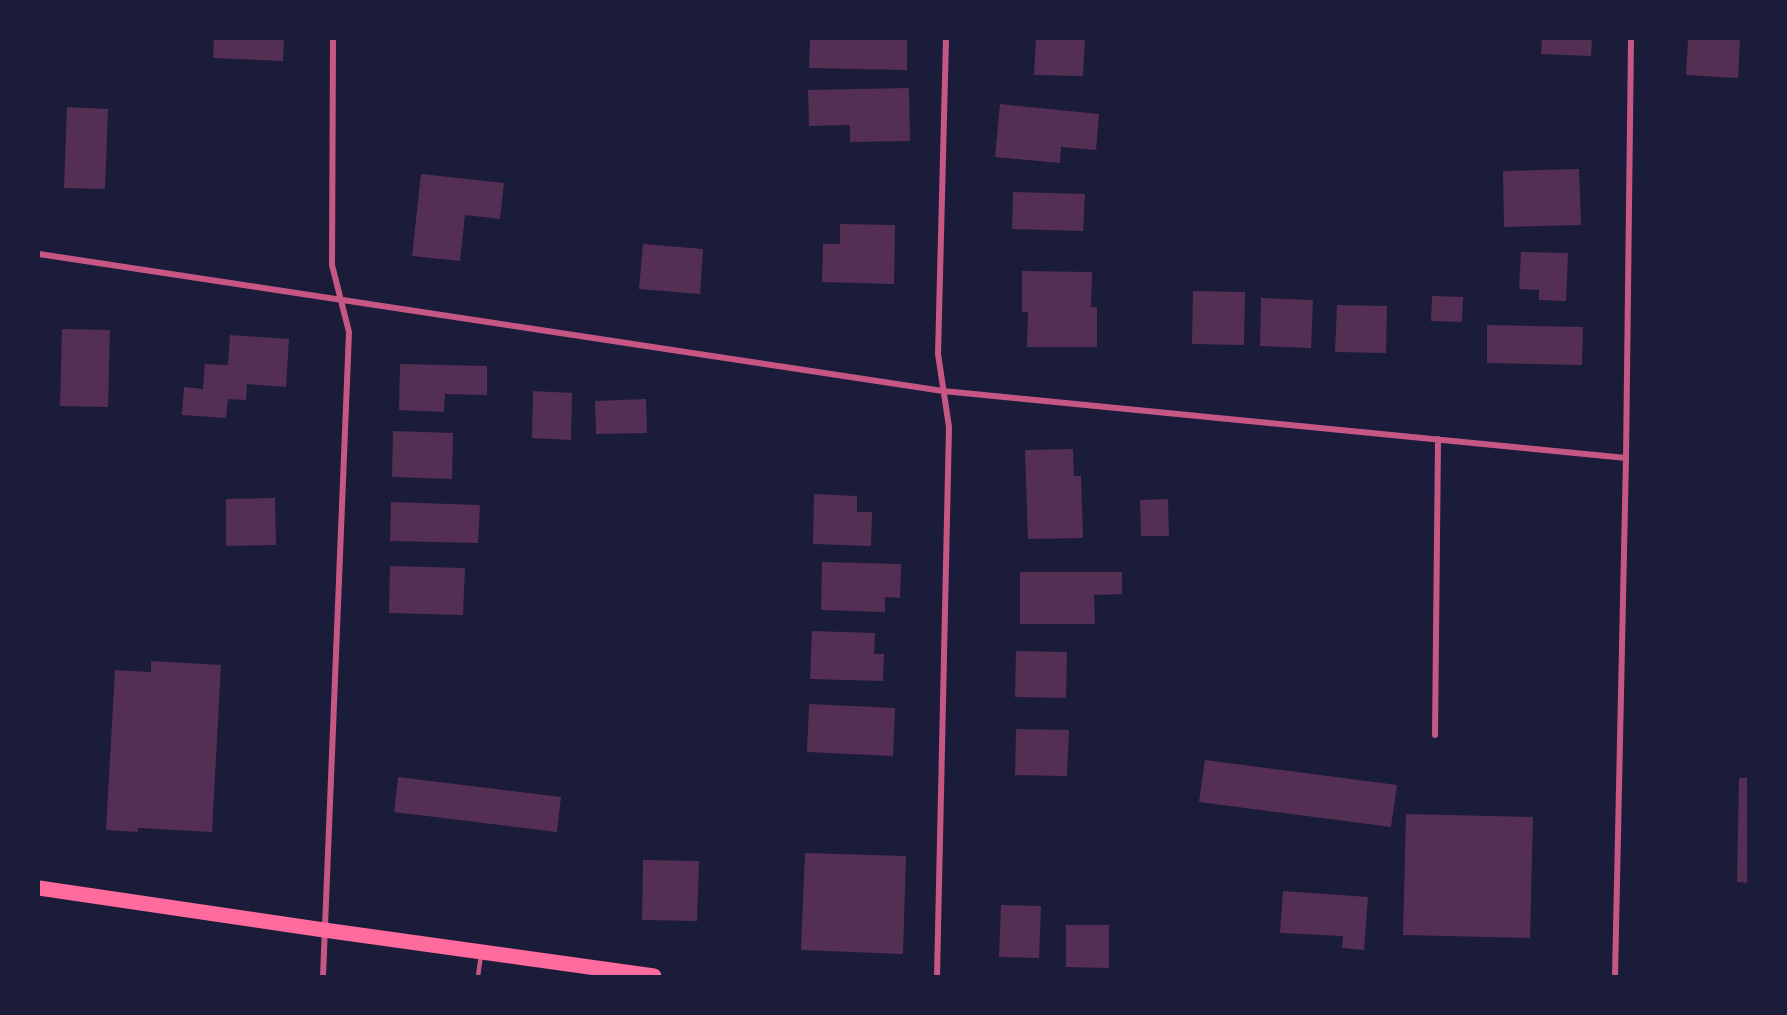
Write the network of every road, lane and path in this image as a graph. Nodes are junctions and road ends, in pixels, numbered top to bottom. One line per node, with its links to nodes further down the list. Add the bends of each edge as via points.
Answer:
1 (333, 39): 5 (street, via 332,265)
2 (946, 39): 6 (street, via 938,354)
3 (1631, 39): 8 (street)
4 (39, 254): 5 (street)
5 (340, 299): 6 (street); 11 (street, via 349,332)
6 (943, 391): 7 (street); 18 (street, via 949,427)
7 (1438, 439): 8 (street); 9 (street)
8 (1626, 458): 19 (street)
9 (1435, 735)
10 (39, 888): 11 (main road)
11 (324, 930): 12 (main road); 15 (street)
12 (481, 952): 13 (main road); 16 (lane)
13 (572, 970): 14 (main road)
14 (613, 973): 17 (main road)
15 (323, 976)
16 (478, 976)
17 (654, 976)
18 (936, 976)
19 (1615, 976)

